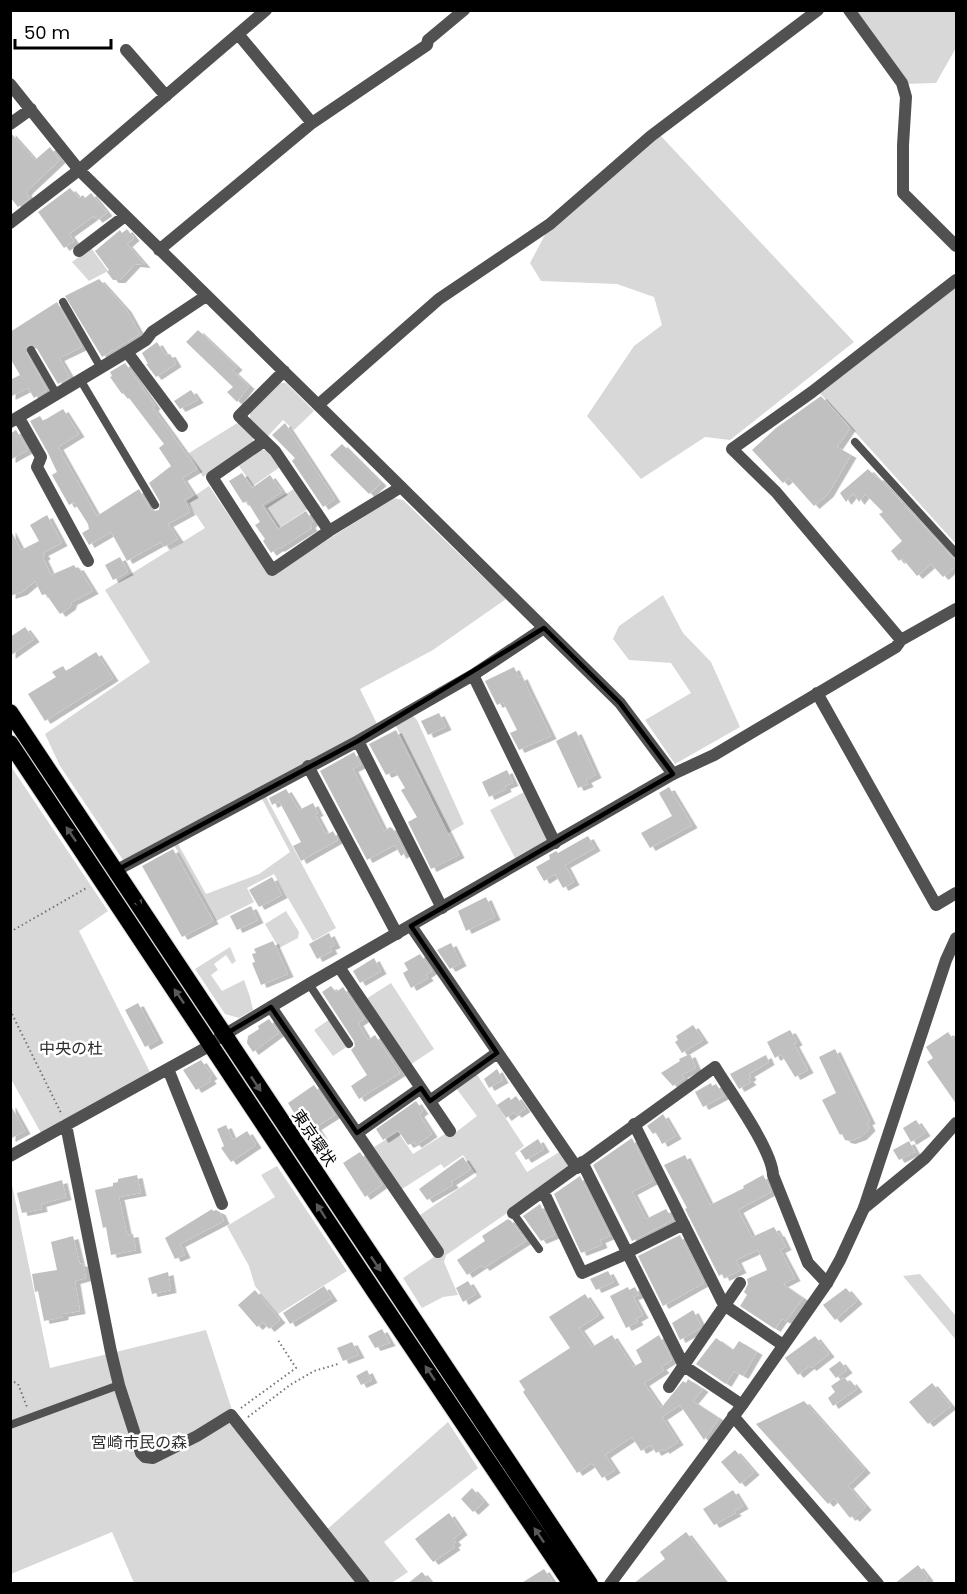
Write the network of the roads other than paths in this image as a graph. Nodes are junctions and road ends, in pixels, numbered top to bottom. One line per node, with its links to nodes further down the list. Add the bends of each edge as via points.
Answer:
1 (464, 10): 10 (street, via 427,45)
2 (818, 10): 27 (street, via 651,136 550,224 439,299)
3 (849, 10): 15 (street, via 902,83 906,97 903,193)
4 (266, 11): 5 (street)
5 (238, 34): 8 (street); 10 (street)
6 (126, 50): 8 (street)
7 (10, 84): 9 (street)
8 (166, 96): 12 (street)
9 (31, 109): 11 (street); 12 (street)
10 (312, 123): 16 (street)
11 (10, 124)
12 (79, 171): 13 (street); 14 (street)
13 (125, 216): 16 (street); 17 (street)
14 (10, 223)
15 (957, 246)
16 (159, 250): 19 (street)
17 (79, 251)
18 (957, 280): 39 (street, via 732,448 776,492)
19 (206, 296): 22 (street); 24 (street)
20 (63, 302): 23 (lane)
21 (31, 350): 26 (lane)
22 (127, 352): 23 (street); 29 (street)
23 (101, 368): 25 (street)
24 (284, 371): 27 (street); 30 (street, via 239,416)
25 (81, 381): 26 (street); 33 (lane)
26 (57, 395): 28 (street)
27 (318, 405): 32 (street)
28 (15, 420): 36 (street, via 41,457 37,467)
29 (182, 426)
30 (264, 441): 34 (street, via 275,451); 34 (street, via 212,477 272,570)
31 (855, 442): 35 (lane)
32 (401, 487): 34 (street); 38 (street)
33 (155, 505)
34 (329, 531)
35 (957, 553)
36 (88, 561)
37 (957, 609): 39 (street)
38 (544, 628): 40 (street); 48 (street, via 620,703)
39 (901, 640): 41 (street, via 896,647)
40 (473, 675): 44 (street); 49 (street)
41 (817, 693): 48 (street, via 714,755); 51 (street, via 936,905)
42 (10, 696): 47 (highway)
43 (10, 712): 47 (highway, 東京環状)
44 (358, 741): 46 (street); 52 (street)
45 (10, 742): 59 (highway, 東京環状, one-way to 45)
46 (308, 766): 50 (street); 54 (street)
47 (48, 768): 50 (highway, 東京環状)
48 (673, 774): 49 (street)
49 (555, 843): 52 (street)
50 (117, 870): 59 (highway, 東京環状, one-way to 59)
51 (957, 893)
52 (442, 908): 53 (street)
53 (411, 926): 54 (street); 61 (street)
54 (397, 934): 56 (street)
55 (957, 938): 74 (street, via 946,960)
56 (339, 967): 57 (street); 63 (street)
57 (309, 984): 58 (street); 60 (lane)
58 (271, 1007): 59 (street); 69 (street)
59 (218, 1040): 62 (street); 91 (highway, 東京環状, one-way to 59, via 368,1281); 92 (highway, 東京環状, one-way to 92)
60 (349, 1044)
61 (497, 1053): 64 (street); 71 (street)
62 (168, 1069): 67 (street); 73 (street)
63 (421, 1088): 64 (street); 69 (street)
64 (430, 1101): 68 (street)
65 (957, 1123): 74 (street, via 925,1158)
66 (634, 1124): 71 (street); 76 (street); 81 (street, via 715,1067 757,1134 808,1263)
67 (66, 1125): 70 (street); 85 (street)
68 (450, 1131)
69 (357, 1133): 78 (street)
70 (10, 1156)
71 (580, 1165): 72 (street); 79 (street)
72 (544, 1193): 75 (street); 79 (street, via 582,1273)
73 (222, 1204)
74 (864, 1208): 81 (street)
75 (513, 1213): 77 (lane)
76 (684, 1224): 79 (street); 82 (street)
77 (539, 1249)
78 (438, 1252)
79 (628, 1252): 84 (street)
80 (740, 1282): 82 (street)
81 (827, 1283): 83 (street)
82 (724, 1305): 83 (street); 84 (street)
83 (783, 1346): 87 (street)
84 (684, 1366): 86 (street); 87 (street)
85 (119, 1385): 89 (lane); 90 (street, via 145,1457 153,1458 235,1420)
86 (669, 1387)
87 (742, 1405): 88 (street)
88 (734, 1416): 93 (street); 94 (street)
89 (10, 1425)
90 (364, 1584)
91 (571, 1584)
92 (590, 1584)
93 (610, 1584)
94 (878, 1584)

